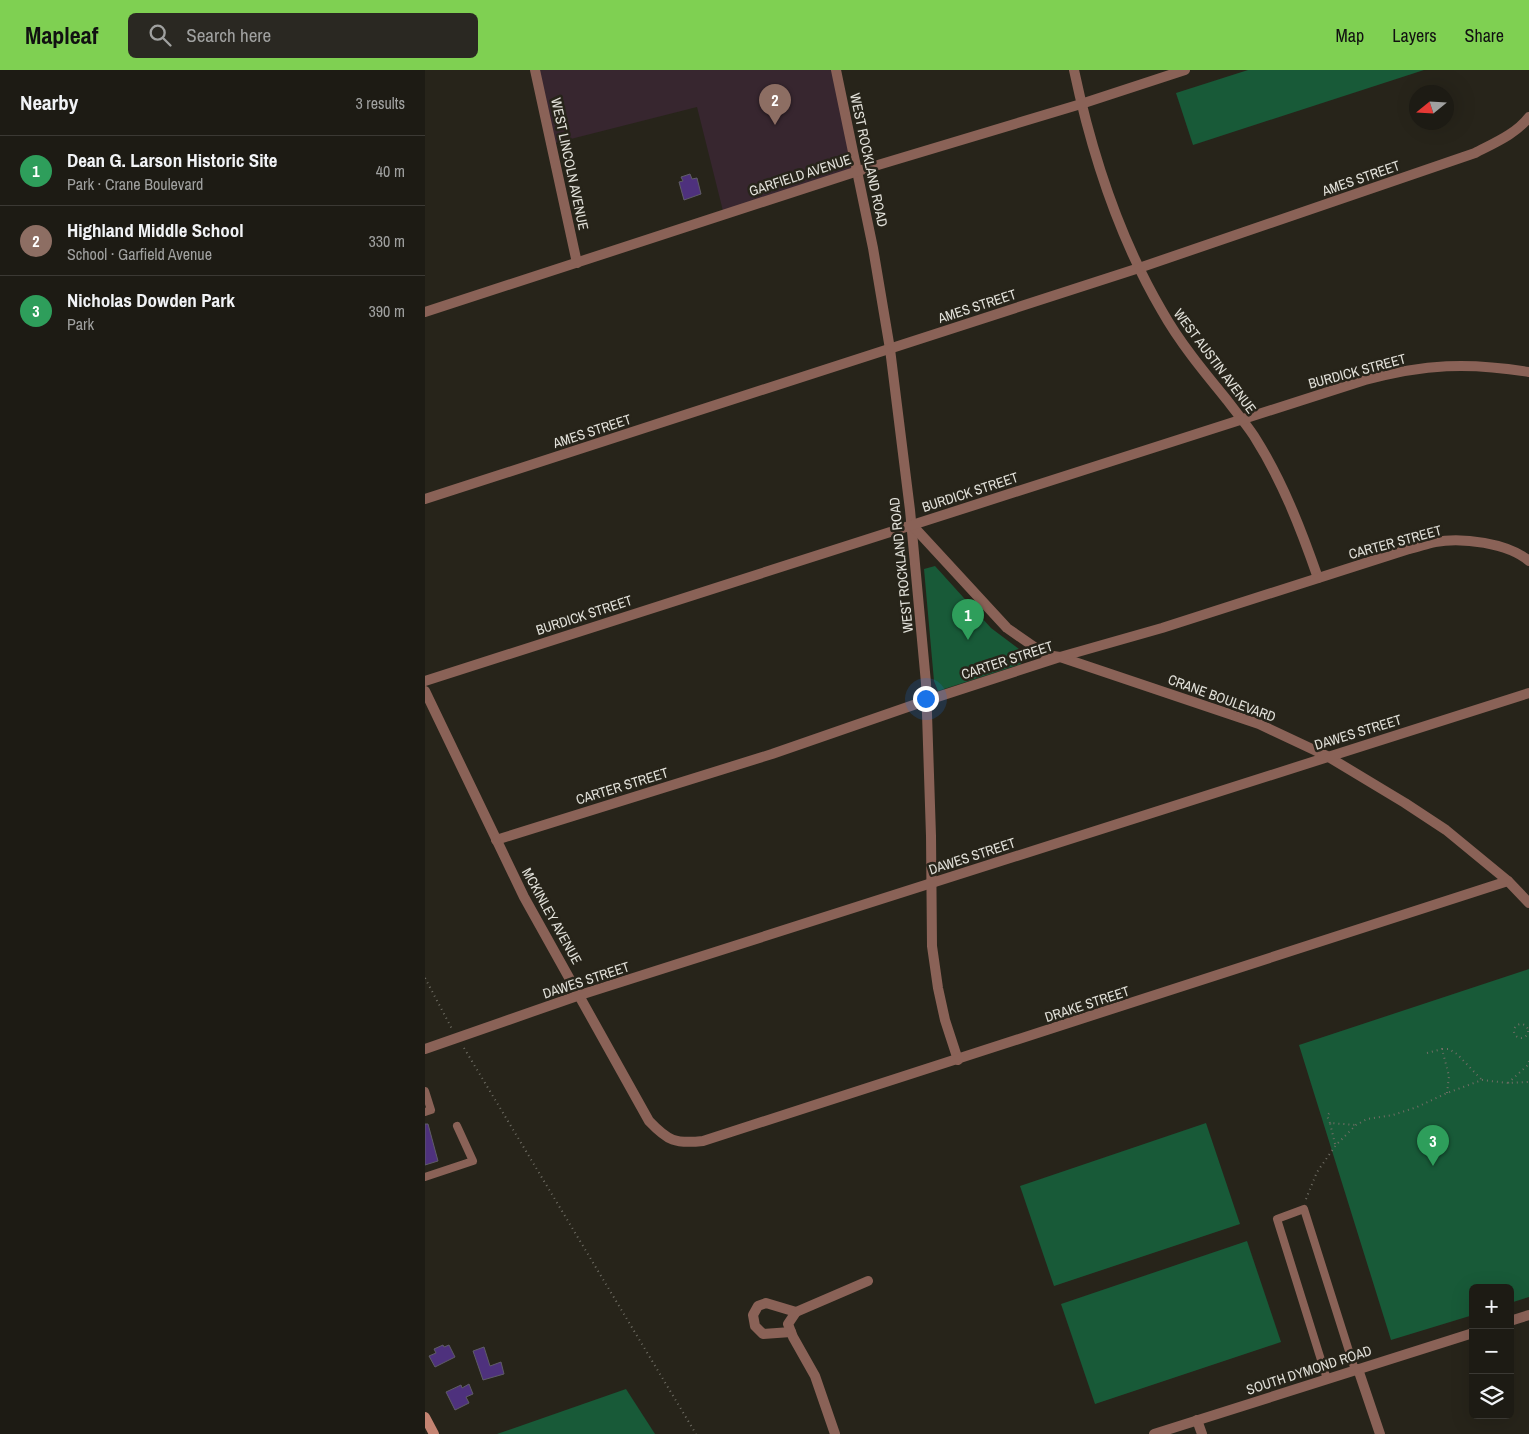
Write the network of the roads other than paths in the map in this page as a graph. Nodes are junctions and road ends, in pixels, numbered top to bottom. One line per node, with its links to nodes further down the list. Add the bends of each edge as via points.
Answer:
1 (535, 70): 8 (street, WEST LINCOLN AVENUE)
2 (835, 70): 7 (street, WEST ROCKLAND ROAD)
3 (1073, 70): 5 (street, WEST AUSTIN AVENUE)
4 (1185, 70): 5 (street, GARFIELD AVENUE)
5 (1081, 104): 7 (street, GARFIELD AVENUE); 9 (street, WEST AUSTIN AVENUE, via 1100,174)
6 (1529, 119): 9 (street, AMES STREET, via 1506,137 1475,153)
7 (858, 171): 8 (street, GARFIELD AVENUE); 11 (street, WEST ROCKLAND ROAD)
8 (577, 263): 10 (street, GARFIELD AVENUE)
9 (1139, 268): 11 (street, AMES STREET); 13 (street, WEST AUSTIN AVENUE, via 1189,353)
10 (425, 312)
11 (890, 349): 14 (street, AMES STREET); 15 (street, WEST ROCKLAND ROAD)
12 (1529, 372): 13 (street, BURDICK STREET, via 1467,365 1432,366 1365,380)
13 (1242, 420): 15 (street, BURDICK STREET); 17 (street, WEST AUSTIN AVENUE, via 1282,488)
14 (425, 499)
15 (912, 525): 18 (street, CRANE BOULEVARD, via 1007,628 1046,655); 19 (street, BURDICK STREET); 22 (street, WEST ROCKLAND ROAD)
16 (1529, 561): 17 (street, CARTER STREET, via 1486,543 1444,541)
17 (1318, 578): 18 (street, CARTER STREET)
18 (1060, 657): 22 (street, CARTER STREET); 23 (street, CRANE BOULEVARD, via 1259,724)
19 (425, 681)
20 (425, 691): 24 (street, MCKINLEY AVENUE)
21 (1529, 693): 23 (street, DAWES STREET)
22 (925, 701): 24 (street, CARTER STREET, via 772,754); 26 (street, WEST ROCKLAND ROAD)
23 (1327, 756): 25 (street, CRANE BOULEVARD, via 1446,830); 26 (street, DAWES STREET)
24 (496, 840): 28 (street, MCKINLEY AVENUE)
25 (1508, 881): 27 (street, CRANE BOULEVARD); 30 (street, DRAKE STREET)
26 (930, 884): 28 (street, DAWES STREET); 30 (street, WEST ROCKLAND ROAD, via 931,946 945,1020)
27 (1529, 903)
28 (580, 996): 29 (street, DAWES STREET); 34 (street, MCKINLEY AVENUE, via 649,1121)
29 (425, 1049)
30 (958, 1060): 34 (street, DRAKE STREET, via 703,1141)
31 (425, 1092): 32 (lane, via 431,1110)
32 (425, 1112)
33 (457, 1126): 35 (lane, via 473,1161)
34 (673, 1140)
35 (425, 1177)
36 (868, 1282): 37 (street)
37 (796, 1312): 40 (street, via 788,1324); 40 (street, via 766,1303 757,1306 753,1315 755,1326 763,1334)
38 (1529, 1315): 39 (street)
39 (1514, 1320)
40 (791, 1332): 47 (street, via 815,1376)
41 (1469, 1334): 42 (street, SOUTH DYMOND ROAD)
42 (1357, 1369): 43 (street, SOUTH DYMOND ROAD); 43 (lane, via 1304,1209 1277,1219); 50 (street)
43 (1327, 1379): 45 (street, SOUTH DYMOND ROAD)
44 (425, 1417): 46 (main road)
45 (1197, 1420): 48 (street, SOUTH DYMOND ROAD); 49 (street)
46 (434, 1434)
47 (835, 1434)
48 (1154, 1434)
49 (1202, 1434)
50 (1380, 1434)

